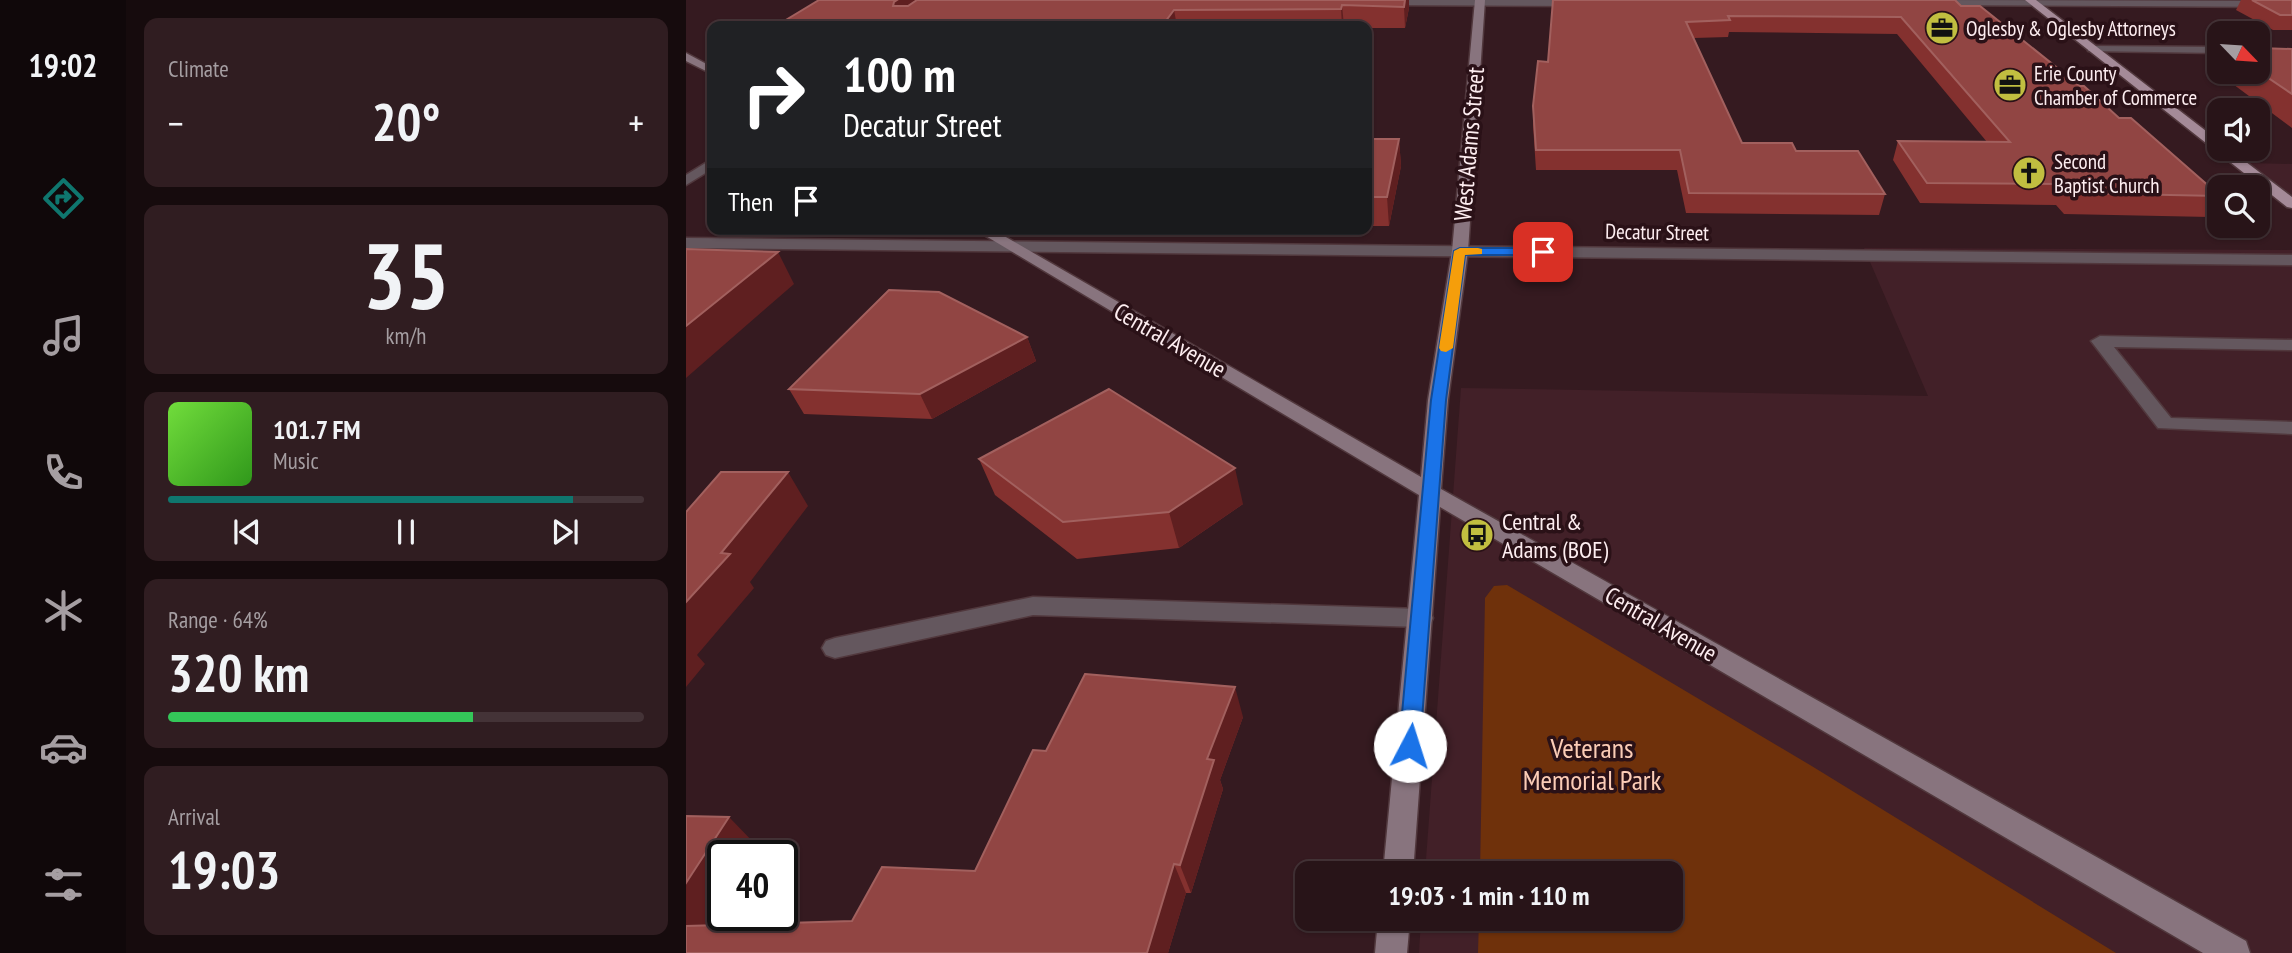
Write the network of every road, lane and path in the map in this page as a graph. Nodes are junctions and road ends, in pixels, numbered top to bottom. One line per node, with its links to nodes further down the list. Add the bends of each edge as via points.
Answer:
1 (2031, 1): 4 (street); 6 (street); 7 (main road)
2 (1370, 2): 3 (street)
3 (1480, 2): 5 (street); 19 (street, West Adams Street)
4 (1922, 2)
5 (1590, 3)
6 (2292, 4)
7 (2092, 49): 8 (street); 11 (main road)
8 (2207, 50)
9 (686, 56): 10 (street)
10 (707, 68)
11 (2207, 138)
12 (2237, 161): 15 (main road)
13 (707, 166): 14 (street)
14 (686, 181)
15 (2292, 204)
16 (991, 235): 18 (street, Central Avenue)
17 (686, 243): 18 (street, Decatur Street)
18 (1010, 246): 19 (street, Decatur Street); 23 (street, Central Avenue)
19 (1460, 251): 20 (street, Decatur Street); 23 (street, West Adams Street, via 1438,400)
20 (2292, 260)
21 (2292, 345): 22 (street, via 2100,341 2165,424)
22 (2292, 428)
23 (1432, 493): 24 (street, West Adams Street); 29 (street, Central Avenue)
24 (1421, 618): 25 (street, via 1033,606); 26 (street, West Adams Street)
25 (835, 648)
26 (1399, 861)
27 (1393, 931): 28 (street)
28 (1391, 953)
29 (2234, 953)

